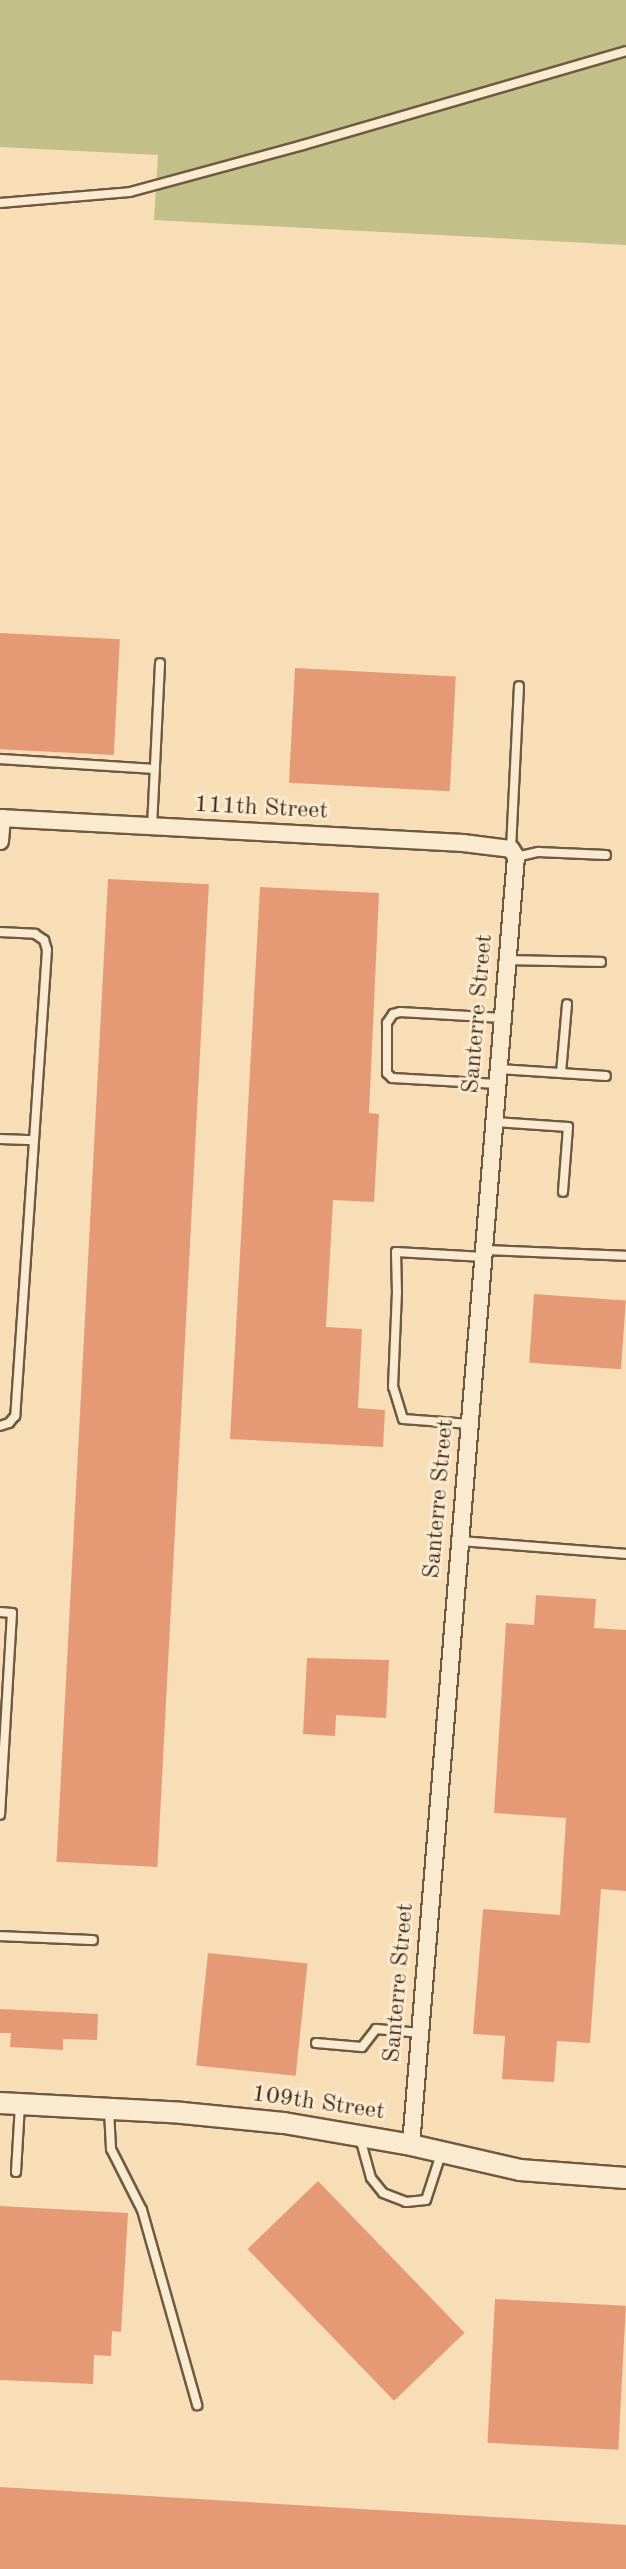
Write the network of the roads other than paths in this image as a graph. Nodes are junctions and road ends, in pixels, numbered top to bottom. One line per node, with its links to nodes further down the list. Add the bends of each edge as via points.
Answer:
1 (626, 51): 2 (lane, via 130,192)
2 (0, 203)
3 (160, 663): 6 (lane)
4 (519, 686): 10 (lane)
5 (0, 759): 6 (lane)
6 (155, 769): 8 (lane)
7 (1, 818): 8 (street, 111th Street); 9 (street)
8 (152, 827): 10 (street, 111th Street, via 463,843)
9 (0, 841)
10 (514, 853): 11 (lane); 13 (street, Santerre Street)
11 (606, 855)
12 (0, 932): 22 (lane, via 35,934 44,940 47,950)
13 (508, 960): 14 (lane); 16 (street, Santerre Street)
14 (601, 962)
15 (567, 1004): 17 (lane)
16 (503, 1018): 19 (street, Santerre Street); 19 (lane, via 400,1011 387,1023 387,1072 392,1078)
17 (561, 1073): 18 (lane); 19 (lane)
18 (606, 1076)
19 (498, 1077): 20 (street, Santerre Street)
20 (495, 1122): 23 (lane, via 568,1127); 24 (street, Santerre Street)
21 (0, 1139): 22 (lane)
22 (34, 1140): 27 (lane, via 15,1416 9,1424)
23 (563, 1192)
24 (484, 1254): 25 (lane); 26 (street, Santerre Street); 26 (lane, via 396,1252 393,1388 403,1419)
25 (626, 1256)
26 (470, 1424): 28 (street, Santerre Street)
27 (0, 1425)
28 (460, 1541): 29 (lane); 35 (street, Santerre Street)
29 (626, 1554)
30 (0, 1612): 31 (lane, via 12,1613)
31 (3, 1732): 32 (lane)
32 (0, 1815)
33 (0, 1936): 34 (lane)
34 (93, 1941)
35 (421, 2032): 36 (lane, via 375,2029 362,2048); 41 (street, Santerre Street)
36 (316, 2043)
37 (0, 2103): 38 (street, 109th Street)
38 (20, 2104): 39 (street, 109th Street); 43 (lane)
39 (110, 2109): 40 (street, 109th Street, via 239,2118); 45 (lane, via 111,2149 142,2210)
40 (359, 2135): 41 (street, 109th Street); 42 (lane, via 371,2178 383,2193 406,2202 426,2200)
41 (411, 2145): 42 (street, 109th Street)
42 (442, 2151): 44 (street, 109th Street, via 520,2170)
43 (16, 2172)
44 (626, 2178)
45 (197, 2404)

